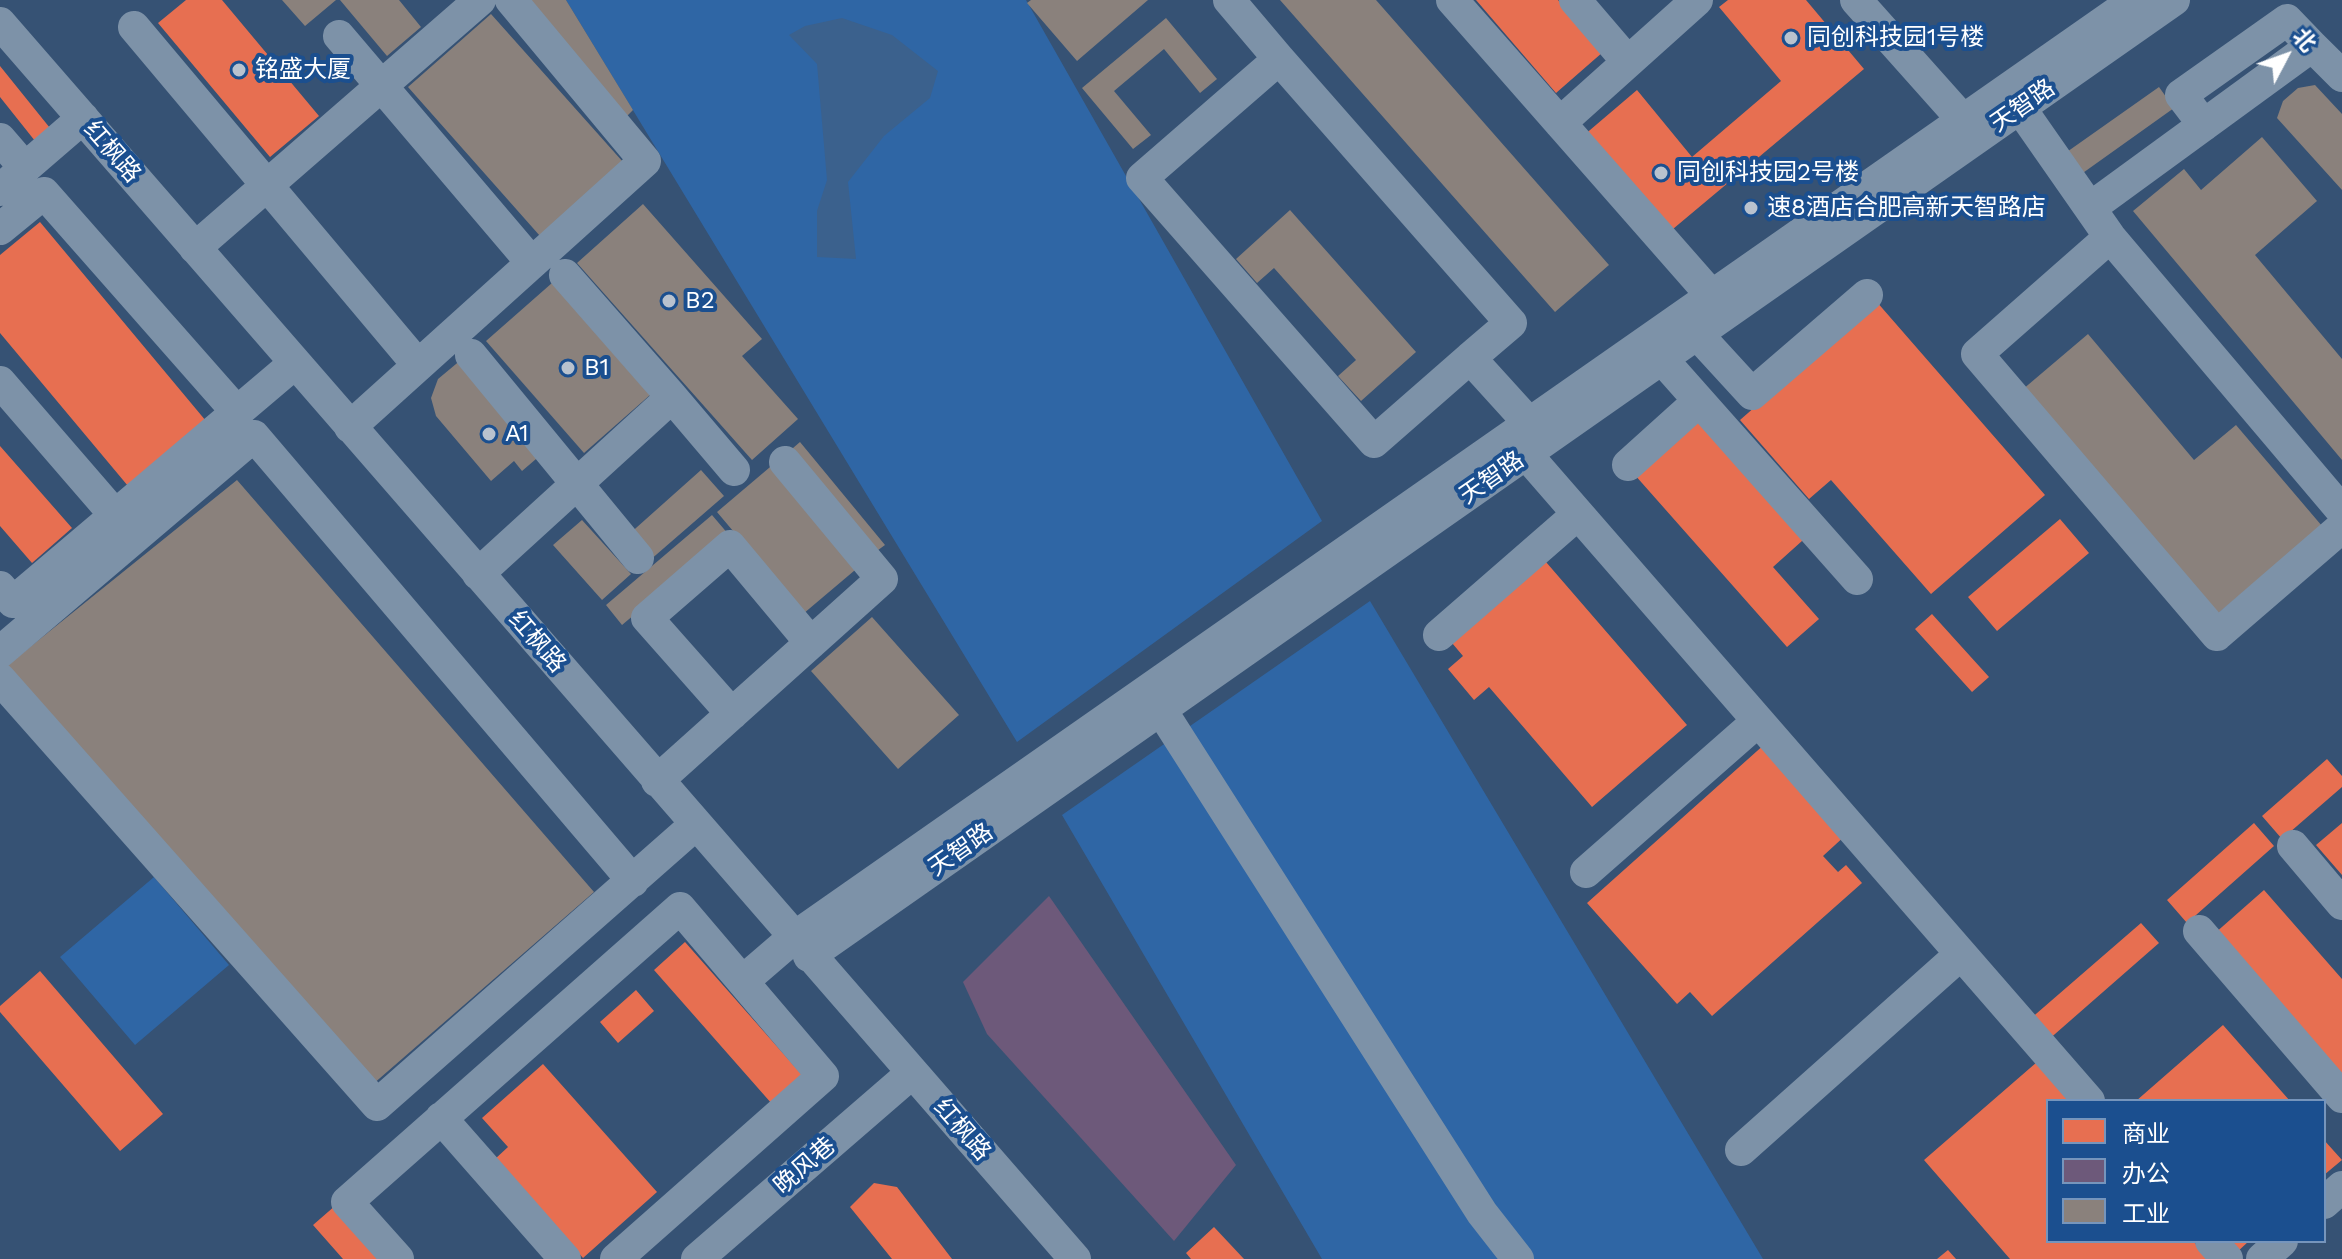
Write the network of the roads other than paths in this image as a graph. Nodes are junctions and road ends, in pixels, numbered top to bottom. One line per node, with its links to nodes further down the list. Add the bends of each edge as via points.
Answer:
1 (480, 0): 17 (street)
2 (511, 0): 30 (street, via 645,161)
3 (1229, 0): 14 (street)
4 (1452, 0): 21 (street)
5 (1575, 0): 15 (street)
6 (1697, 0): 15 (street)
7 (1856, 0): 20 (street)
8 (2135, 0): 10 (street, 天智路)
9 (2174, 0): 18 (street, 天智路)
10 (2097, 10): 20 (street, 天智路)
11 (0, 23): 19 (street, 红枫路)
12 (134, 27): 24 (street)
13 (339, 36): 17 (street)
14 (1279, 59): 36 (street, via 1511,323); 36 (street, via 1142,178 1374,442)
15 (1628, 62): 21 (street)
16 (2342, 76): 26 (street, via 2312,46)
17 (381, 86): 24 (street); 30 (street)
18 (2020, 108): 26 (street); 34 (street, 天智路)
19 (83, 118): 23 (street); 29 (street, 红枫路)
20 (1963, 120): 33 (street, 天智路)
21 (1560, 123): 33 (street)
22 (0, 139): 23 (street)
23 (25, 168): 25 (street)
24 (267, 185): 29 (street); 39 (street)
25 (0, 190)
26 (2090, 208): 28 (street)
27 (0, 229): 43 (street, via 44,193)
28 (2110, 237): 50 (street); 53 (street, via 1977,354 2217,635)
29 (195, 248): 38 (street, 红枫路)
30 (532, 263): 39 (street)
31 (565, 275): 41 (street)
32 (1867, 295): 34 (street, via 1752,394)
33 (1712, 296): 45 (street, 天智路)
34 (1697, 334): 37 (street, 天智路)
35 (471, 355): 49 (street)
36 (1470, 358): 45 (street)
37 (1662, 359): 42 (street); 45 (street, 天智路)
38 (295, 363): 43 (street); 44 (street, 红枫路)
39 (418, 365): 44 (street)
40 (0, 382): 52 (street)
41 (672, 397): 48 (street); 49 (street)
42 (1699, 401): 47 (street); 56 (street)
43 (237, 412): 52 (street)
44 (350, 427): 55 (street, 红枫路)
45 (1528, 439): 51 (street); 62 (street, 天智路); 72 (street, 天智路)
46 (785, 462): 59 (street, via 882,579)
47 (1628, 465)
48 (734, 470)
49 (578, 483): 54 (street); 55 (street)
50 (2342, 511)
51 (1578, 514): 58 (street); 64 (street)
52 (115, 515): 57 (street, via 13,602)
53 (2342, 527)
54 (638, 558)
55 (478, 574): 65 (street, 红枫路)
56 (1857, 579)
57 (0, 587)
58 (1439, 635)
59 (811, 643): 63 (street); 63 (street, via 730,546 647,618)
60 (0, 652): 69 (street, via 254,436)
61 (0, 679): 69 (street, via 377,1105)
62 (1161, 710): 72 (street, 天智路); 89 (street, via 1482,1213)
63 (732, 714): 65 (street)
64 (1758, 721): 68 (street); 73 (street)
65 (657, 781): 66 (street, 红枫路)
66 (695, 825): 69 (street); 72 (street, 红枫路)
67 (2293, 846): 70 (street)
68 (1586, 872)
69 (633, 881)
70 (2342, 904)
71 (2199, 931): 76 (street)
72 (801, 947): 74 (street); 75 (street, 红枫路)
73 (1961, 954): 77 (street); 79 (street)
74 (743, 981): 78 (street, via 680,908); 86 (street, via 823,1076)
75 (912, 1073): 87 (street, 晚风巷); 88 (street, 红枫路)
76 (2342, 1097)
77 (2087, 1099)
78 (441, 1118): 84 (street, via 347,1202); 85 (street)
79 (1741, 1150)
80 (2342, 1187): 81 (street)
81 (2326, 1201)
82 (2213, 1243): 90 (street)
83 (2280, 1243): 91 (street)
84 (398, 1259)
85 (565, 1259)
86 (616, 1259)
87 (697, 1259)
88 (1075, 1259)
89 (1518, 1259)
90 (2227, 1259)
91 (2262, 1259)

